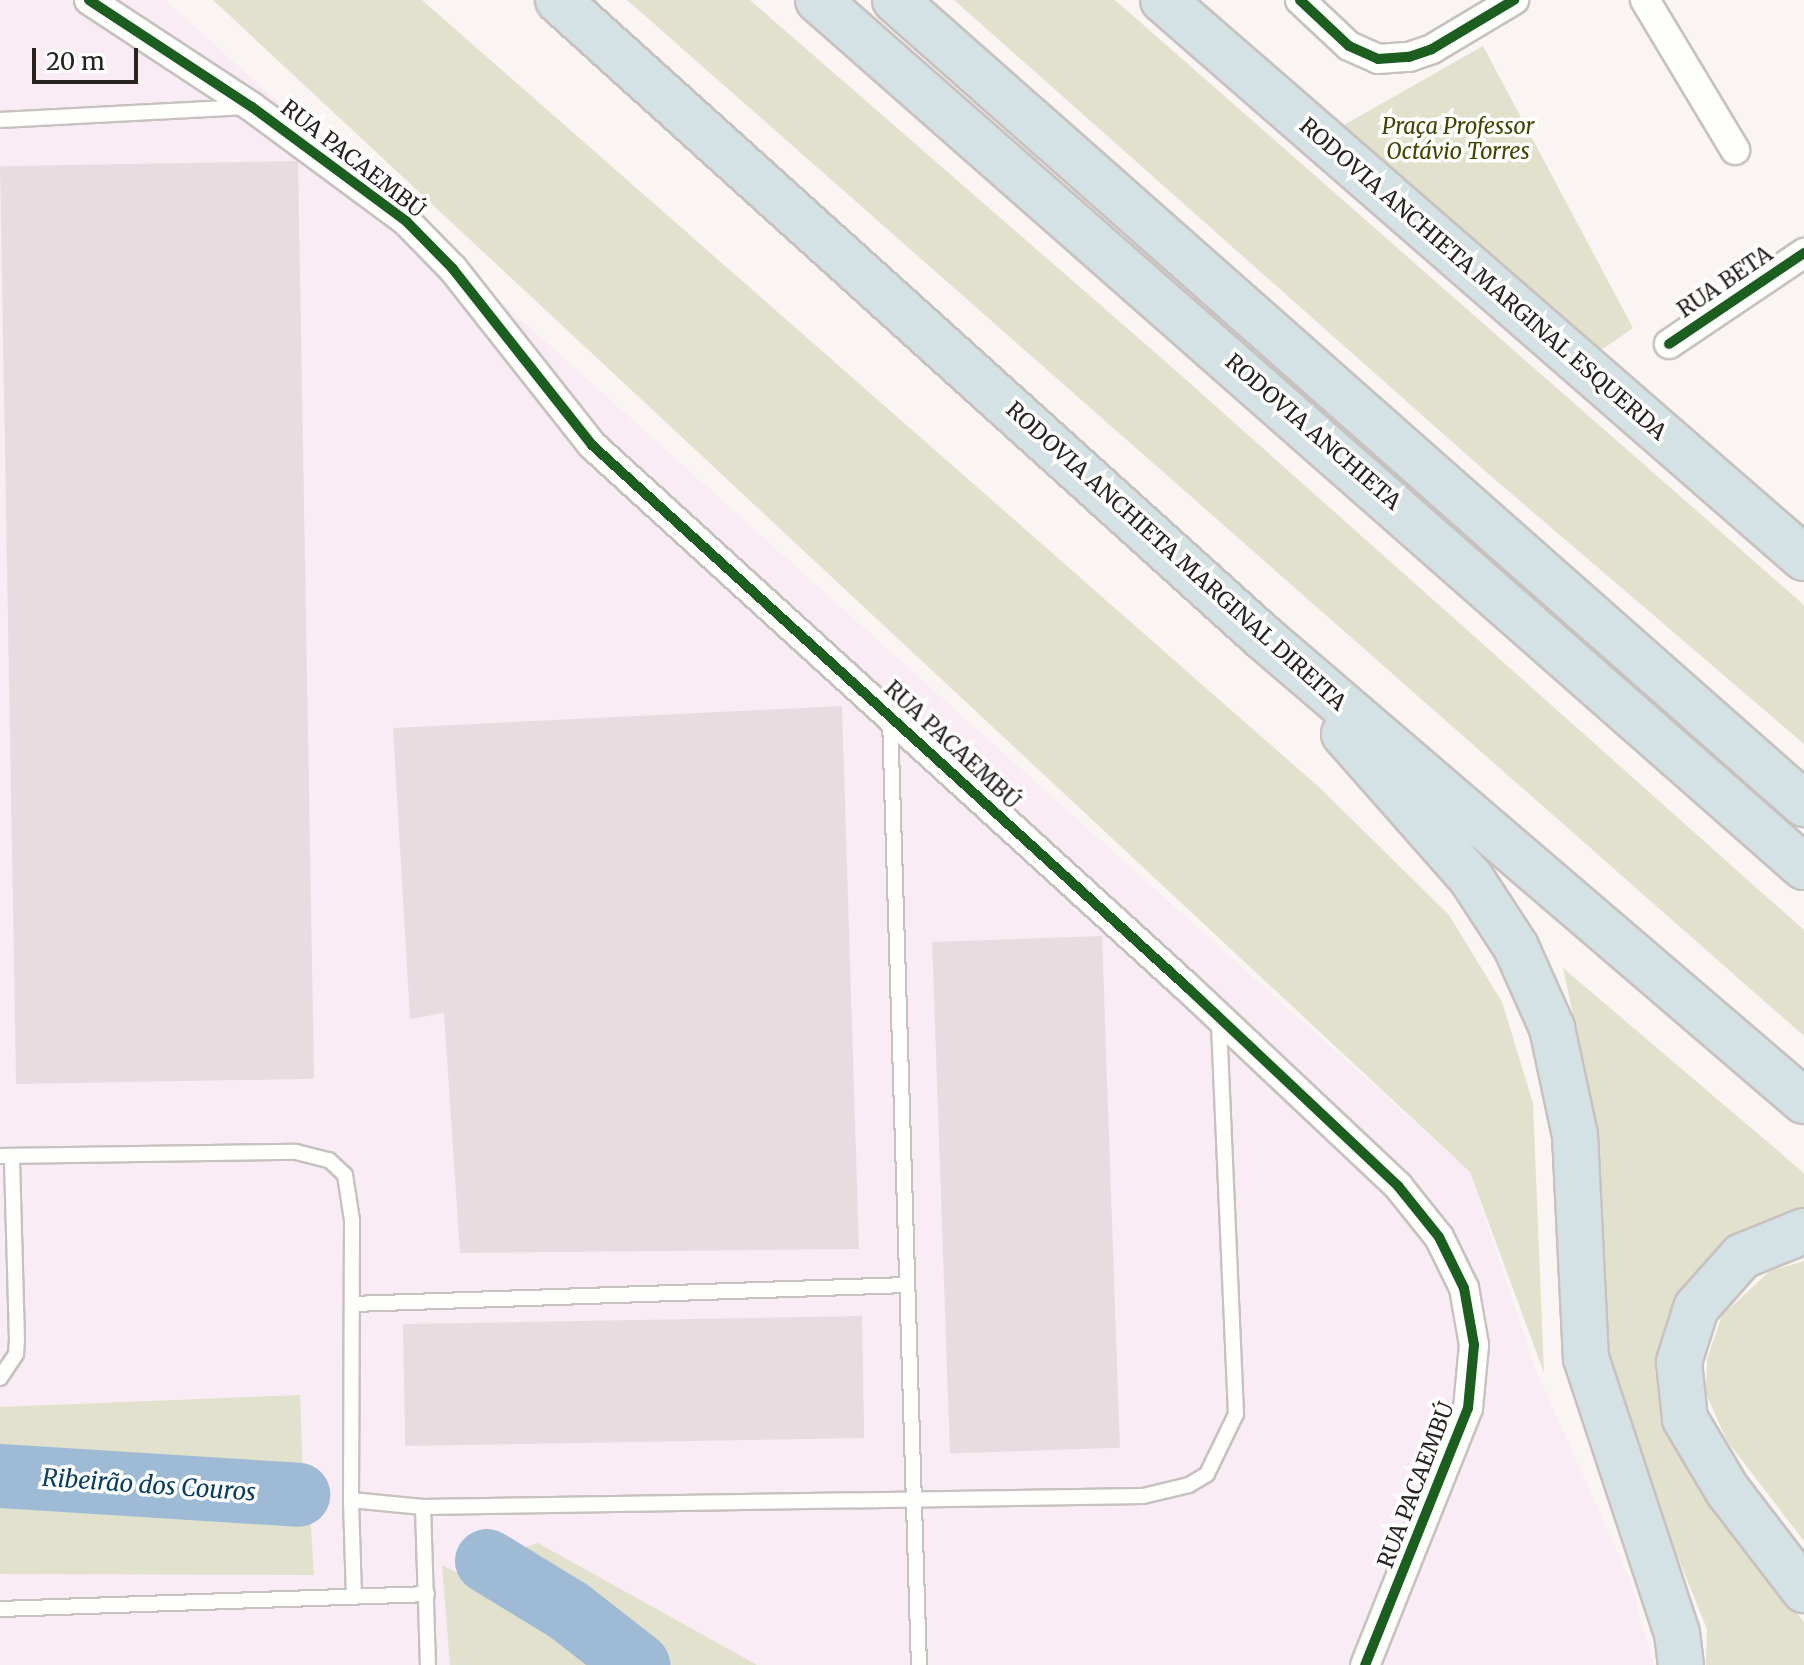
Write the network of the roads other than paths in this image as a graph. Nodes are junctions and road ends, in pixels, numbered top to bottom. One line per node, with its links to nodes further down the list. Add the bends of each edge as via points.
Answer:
1 (89, 0): 9 (street, RUA PACAEMBÚ)
2 (558, 0): 18 (highway, RODOVIA ANCHIETA MARGINAL DIREITA)
3 (818, 0): 22 (highway, RODOVIA ANCHIETA)
4 (895, 0): 17 (highway, RODOVIA ANCHIETA)
5 (1163, 0): 14 (highway, RODOVIA ANCHIETA MARGINAL ESQUERDA)
6 (1300, 0): 7 (street, via 1349,46 1378,59 1432,49)
7 (1514, 0)
8 (1645, 0): 11 (street)
9 (252, 107): 10 (lane); 19 (street, RUA PACAEMBÚ, via 406,221 453,269 592,445)
10 (0, 120)
11 (1735, 150)
12 (1804, 253): 13 (street, RUA BETA)
13 (1669, 344)
14 (1721, 483): 15 (highway); 16 (highway, RODOVIA ANCHIETA MARGINAL ESQUERDA)
15 (1804, 537)
16 (1804, 558)
17 (1552, 585): 20 (highway); 21 (highway, RODOVIA ANCHIETA)
18 (1263, 637): 24 (highway, RODOVIA ANCHIETA MARGINAL DIREITA); 40 (highway, via 1471,878 1516,947 1552,1028 1575,1135 1586,1358 1677,1633)
19 (890, 714): 23 (street, RUA PACAEMBÚ); 27 (lane)
20 (1804, 773)
21 (1804, 804)
22 (1804, 867)
23 (1219, 1019): 30 (lane, via 1236,1414 1207,1474 1189,1485 1143,1496); 39 (street, RUA PACAEMBÚ, via 1398,1186 1439,1237 1464,1288 1474,1345 1468,1408)
24 (1804, 1101)
25 (6, 1156): 28 (lane, via 296,1152 329,1160 345,1175 352,1220); 29 (lane, via 17,1340 16,1354)
26 (1804, 1231): 33 (highway, via 1742,1256 1696,1308 1679,1362 1685,1419 1728,1491)
27 (907, 1285): 28 (lane); 30 (lane)
28 (352, 1304): 31 (lane)
29 (0, 1378)
30 (913, 1496): 32 (lane); 38 (lane)
31 (351, 1500): 32 (lane); 35 (lane)
32 (423, 1507): 34 (lane)
33 (1804, 1590)
34 (427, 1594): 35 (lane); 37 (lane)
35 (354, 1597): 36 (lane)
36 (0, 1609)
37 (428, 1665)
38 (919, 1665)
39 (1365, 1665)
40 (1681, 1665)

